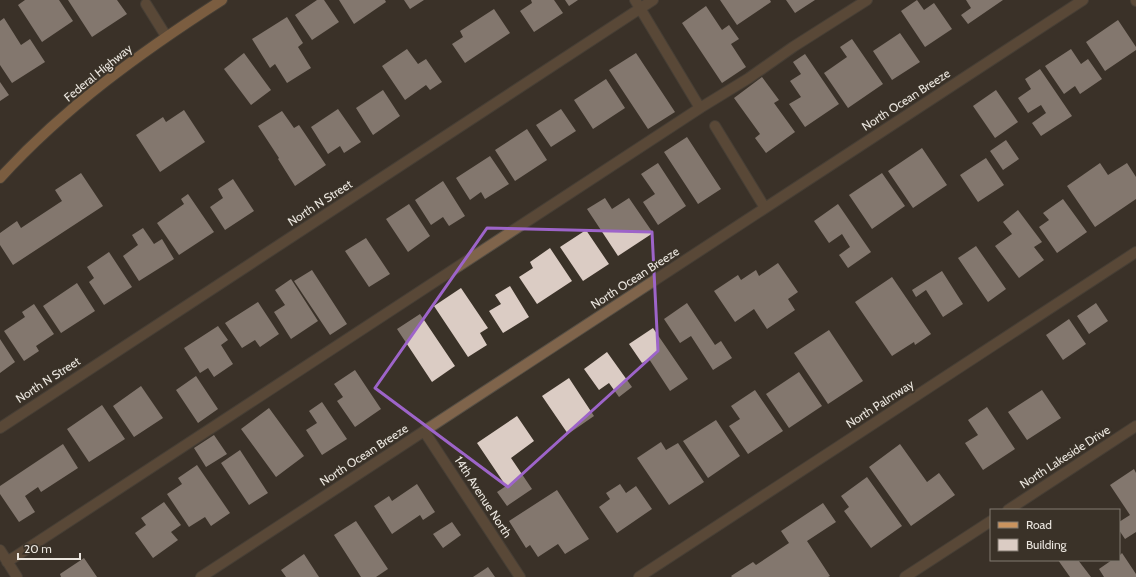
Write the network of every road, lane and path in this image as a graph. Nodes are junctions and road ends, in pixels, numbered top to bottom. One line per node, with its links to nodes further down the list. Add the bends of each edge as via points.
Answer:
1 (222, 0): 7 (main road, Federal Highway)
2 (653, 0): 6 (street, North N Street)
3 (867, 0): 8 (street)
4 (1083, 0): 11 (street, North Ocean Breeze)
5 (146, 4): 7 (street)
6 (637, 4): 8 (street); 14 (street, North N Street)
7 (166, 36): 10 (main road, Federal Highway, via 125,66 45,133)
8 (700, 108): 19 (street)
9 (715, 126): 11 (street)
10 (0, 178)
11 (765, 208): 15 (street, North Ocean Breeze)
12 (1136, 252): 23 (street, North Palmway)
13 (1136, 426): 16 (street, North Lakeside Drive)
14 (0, 428)
15 (424, 431): 21 (street, North Ocean Breeze); 22 (street, 14th Avenue North)
16 (1010, 509)
17 (990, 522): 24 (street)
18 (0, 550): 19 (street)
19 (7, 562): 20 (street)
20 (17, 577)
21 (201, 577)
22 (520, 577)
23 (639, 577)
24 (905, 577)

